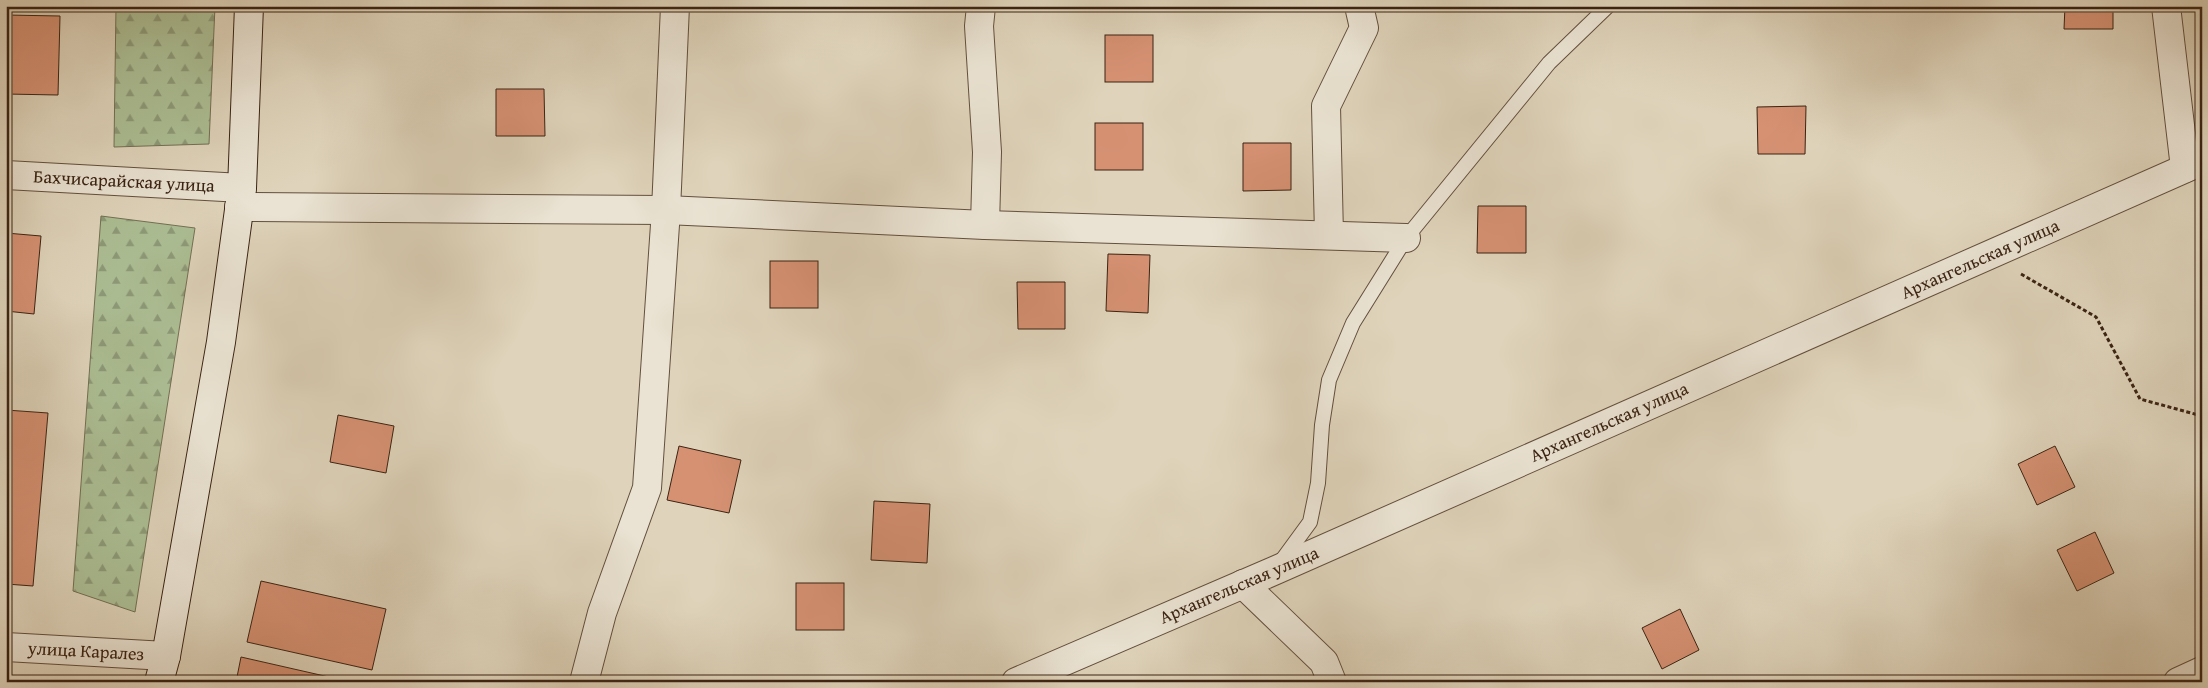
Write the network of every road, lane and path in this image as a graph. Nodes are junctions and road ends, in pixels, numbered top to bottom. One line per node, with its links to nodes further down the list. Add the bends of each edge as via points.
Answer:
1 (249, 6): 9 (street)
2 (675, 6): 10 (street)
3 (981, 6): 11 (street, via 979,26 987,152)
4 (1359, 6): 12 (street, via 1364,28 1326,106)
5 (1608, 6): 13 (lane, via 1549,63)
6 (2166, 6): 7 (street)
7 (2193, 165): 14 (street, Архангельская улица)
8 (6, 175): 9 (street, Бахчисарайская улица)
9 (241, 198): 10 (street, Бахчисарайская улица); 19 (street, via 221,342)
10 (666, 210): 11 (street, Бахчисарайская улица); 22 (street, via 647,488 602,613)
11 (986, 225): 12 (street, Бахчисарайская улица)
12 (1329, 235): 13 (street, Бахчисарайская улица)
13 (1406, 238): 16 (lane, via 1353,322 1329,380 1318,483 1310,522)
14 (1988, 255): 15 (path, via 2096,317 2140,399); 16 (street, Архангельская улица)
15 (2202, 416)
16 (1276, 570): 17 (street, Архангельская улица)
17 (1242, 584): 23 (street, Архангельская улица); 24 (street, via 1324,662)
18 (6, 647): 19 (street, улица Каралез)
19 (166, 656): 21 (street)
20 (2202, 671): 25 (street)
21 (159, 682)
22 (584, 682)
23 (1016, 682)
24 (1332, 682)
25 (2178, 682)

